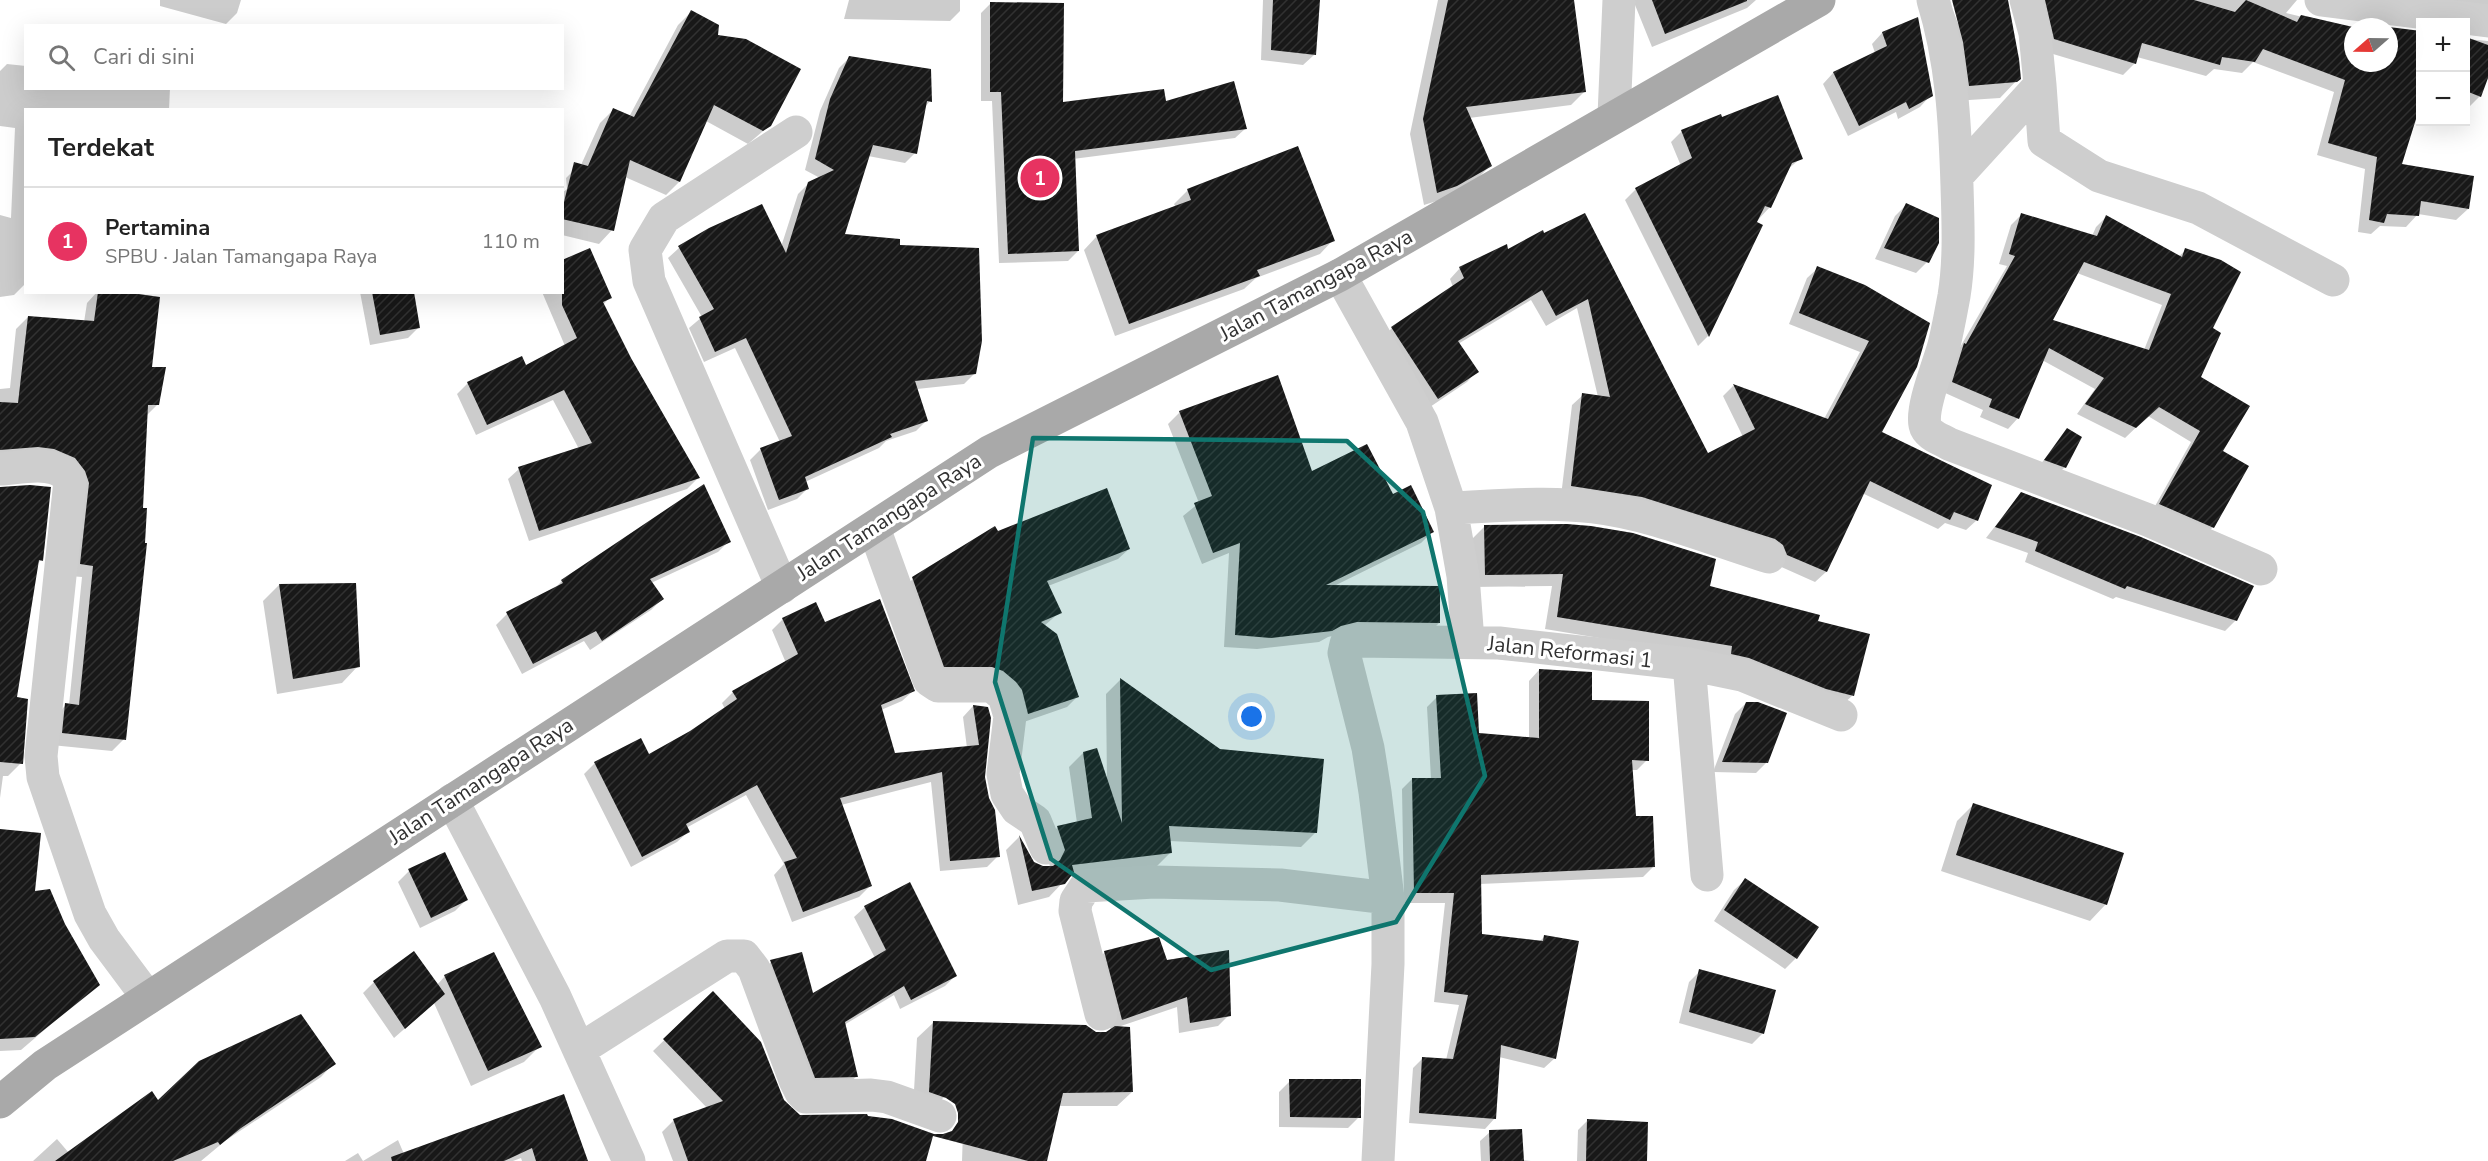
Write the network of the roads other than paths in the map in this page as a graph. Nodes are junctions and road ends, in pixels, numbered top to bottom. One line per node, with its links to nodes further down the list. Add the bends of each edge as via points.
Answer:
1 (1619, 0): 8 (street)
2 (1819, 0): 8 (main road, Jalan Tamangapa Raya)
3 (1933, 0): 10 (street, via 1953,92)
4 (2026, 0): 7 (street, via 2035,33)
5 (2321, 0): 6 (street)
6 (2488, 21)
7 (2040, 85): 10 (street); 12 (street, via 2044,141 2099,176 2198,208)
8 (1614, 116): 11 (main road, Jalan Tamangapa Raya)
9 (796, 132): 18 (street, via 664,218 645,250 649,281)
10 (1957, 176): 17 (street, via 1954,294 1931,388 1926,428 1949,444 2148,520)
11 (1340, 275): 14 (street, Jalan Reformasi 1, via 1422,422); 15 (main road, Jalan Tamangapa Raya, via 989,452)
12 (2333, 280)
13 (0, 469): 26 (street, via 52,466 62,470 70,481 42,777 90,914)
14 (1451, 508): 16 (street, via 1592,507 1622,512); 19 (street, Jalan Reformasi 1, via 1463,576)
15 (874, 528): 18 (main road, Jalan Tamangapa Raya); 23 (street, via 929,680 938,686 992,686 1004,696 1010,716 1003,774 1007,794 1017,809 1035,822)
16 (1768, 557)
17 (2261, 570)
18 (782, 586): 22 (main road, Jalan Tamangapa Raya)
19 (1467, 641): 20 (street, Jalan Reformasi 1); 25 (street, via 1357,641 1344,648 1372,770)
20 (1689, 664): 21 (street, Jalan Reformasi 1, via 1742,675); 24 (street)
21 (1841, 715)
22 (452, 800): 26 (main road, Jalan Tamangapa Raya); 28 (street)
23 (1046, 848)
24 (1707, 874)
25 (1388, 898): 27 (street, via 1280,885 1154,882 1086,886 1076,901 1075,911); 32 (street)
26 (148, 998): 29 (main road, Jalan Tamangapa Raya, via 45,1065)
27 (1101, 1014)
28 (579, 1050): 30 (street, via 727,956 744,956 754,969 795,1080 806,1097 887,1097); 31 (street)
29 (0, 1102)
30 (940, 1116)
31 (629, 1161)
32 (1378, 1161)

